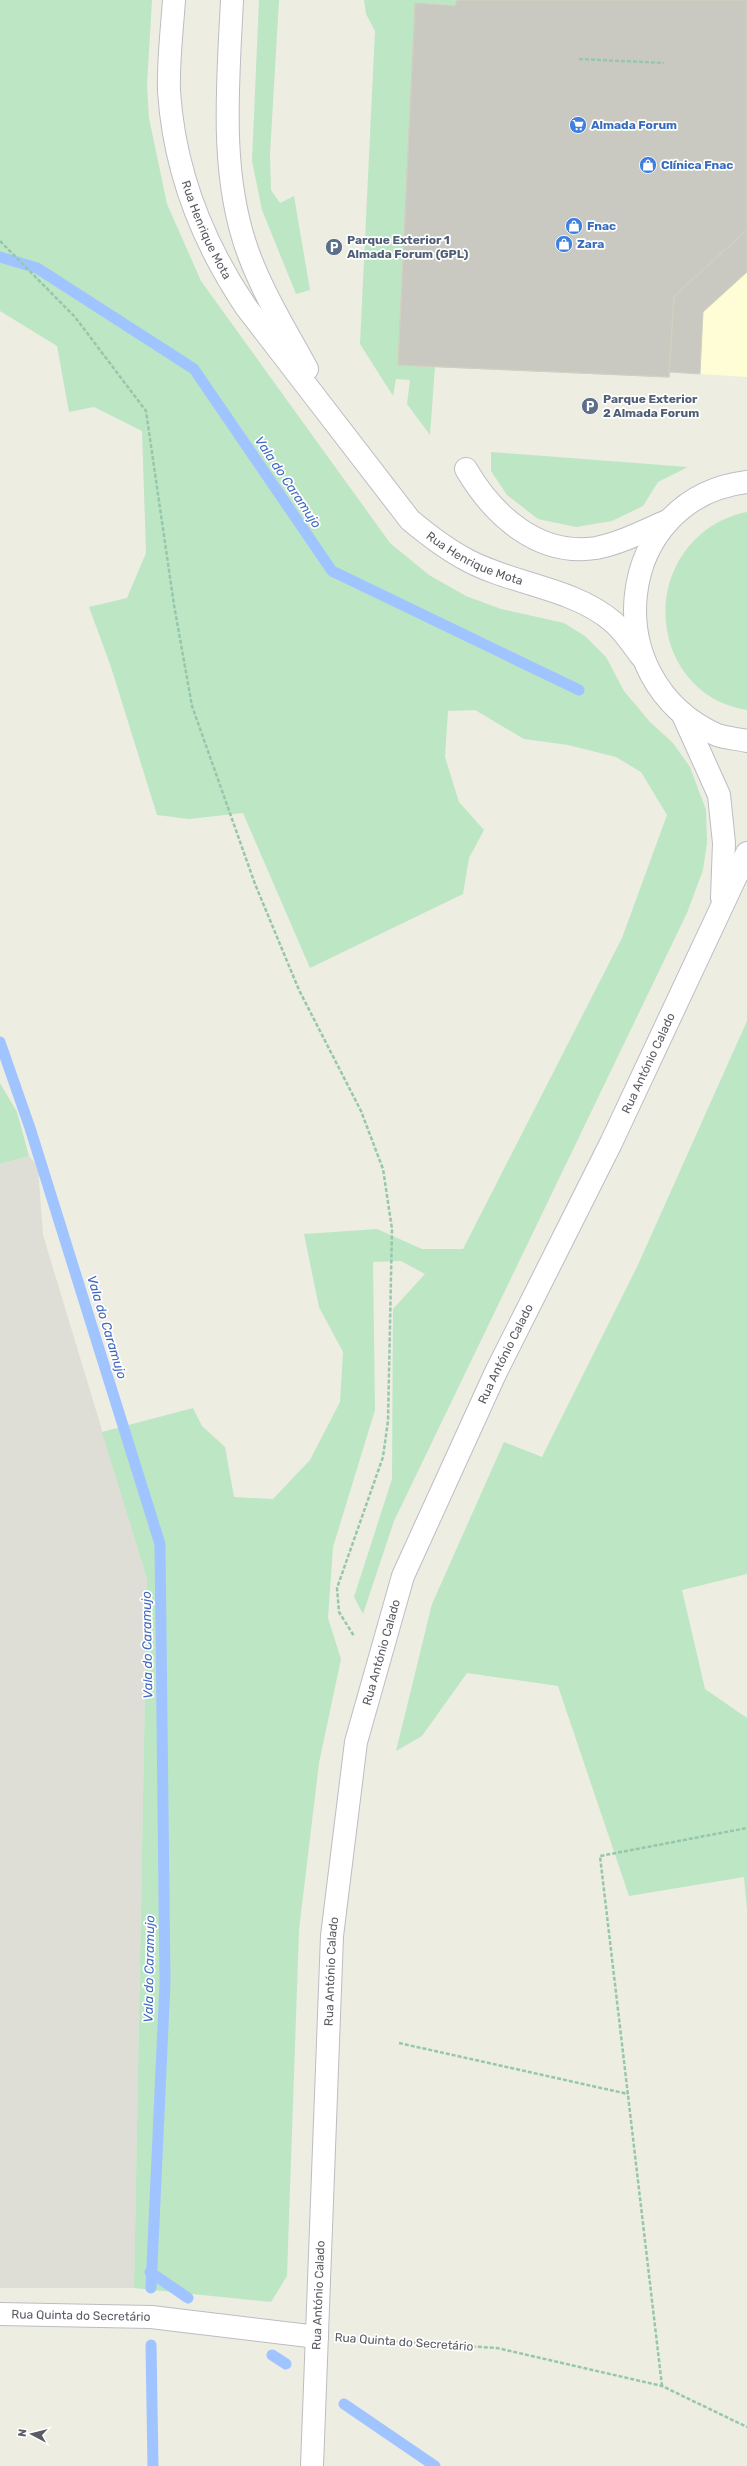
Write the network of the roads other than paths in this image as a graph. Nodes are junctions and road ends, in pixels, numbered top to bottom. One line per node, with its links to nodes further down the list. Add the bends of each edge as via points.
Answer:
1 (174, 0): 3 (street, Rua Henrique Mota, via 169,90 176,143 194,207 225,277)
2 (232, 0): 3 (street, Rua Henrique Mota, via 228,93 230,159 234,200 241,230 273,306)
3 (338, 424): 7 (street, Rua Henrique Mota, via 401,510 437,542 467,561 598,611 620,629)
4 (466, 469): 6 (street, via 478,490 520,530 547,544 562,548 595,548 633,537)
5 (747, 482): 6 (street, via 732,484 699,497)
6 (672, 518): 7 (street, via 653,542 636,584 634,622)
7 (641, 656): 8 (street, via 660,691)
8 (682, 715): 9 (street, via 718,735); 11 (street, Rua António Calado, via 719,795 724,843)
9 (747, 741)
10 (747, 853): 11 (street, Rua António Calado)
11 (721, 908): 13 (street, Rua António Calado, via 611,1143 485,1395 403,1576 381,1653 356,1742 332,1936)
12 (0, 2314): 13 (street, Rua Quinta do Secretário, via 151,2317)
13 (318, 2337): 14 (street, Rua António Calado)
14 (312, 2466)

